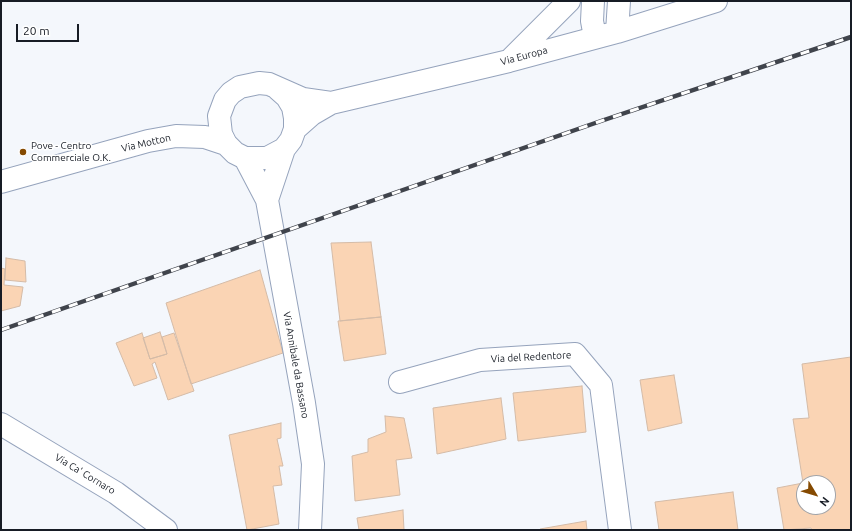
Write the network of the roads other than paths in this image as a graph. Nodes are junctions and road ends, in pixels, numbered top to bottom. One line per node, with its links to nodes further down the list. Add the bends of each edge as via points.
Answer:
1 (569, 1): 7 (street)
2 (593, 1): 6 (street, via 592,21)
3 (619, 1): 5 (street)
4 (716, 1): 5 (street, Via Europa)
5 (617, 32): 6 (street, Via Europa)
6 (595, 37): 7 (street, Via Europa)
7 (509, 61): 9 (street, Via Europa)
8 (278, 89): 9 (street, Via Europa, via 304,99); 10 (street, Via Europa, via 264,84 249,84 231,92); 11 (street, via 293,107)
9 (331, 103): 11 (street, Via Europa, via 312,114)
10 (221, 109): 12 (street, Via Motton, via 205,122); 13 (street, Via Europa, via 219,122)
11 (295, 129): 14 (street, Via Europa)
12 (176, 136): 13 (street, Via Motton, via 205,138); 16 (street, Via Motton, via 148,141)
13 (226, 144): 15 (street)
14 (284, 149): 15 (street, via 267,158); 17 (street, Via Annibale da Bassano)
15 (245, 158): 17 (street, Via Annibale da Bassano)
16 (1, 182)
17 (267, 200): 21 (street, Via Annibale da Bassano, via 313,464)
18 (400, 382): 22 (street, Via del Redentore, via 480,360 575,354 602,385)
19 (1, 424): 20 (street, Via Ca' Cornaro, via 116,493)
20 (166, 530)
21 (310, 530)
22 (620, 530)

